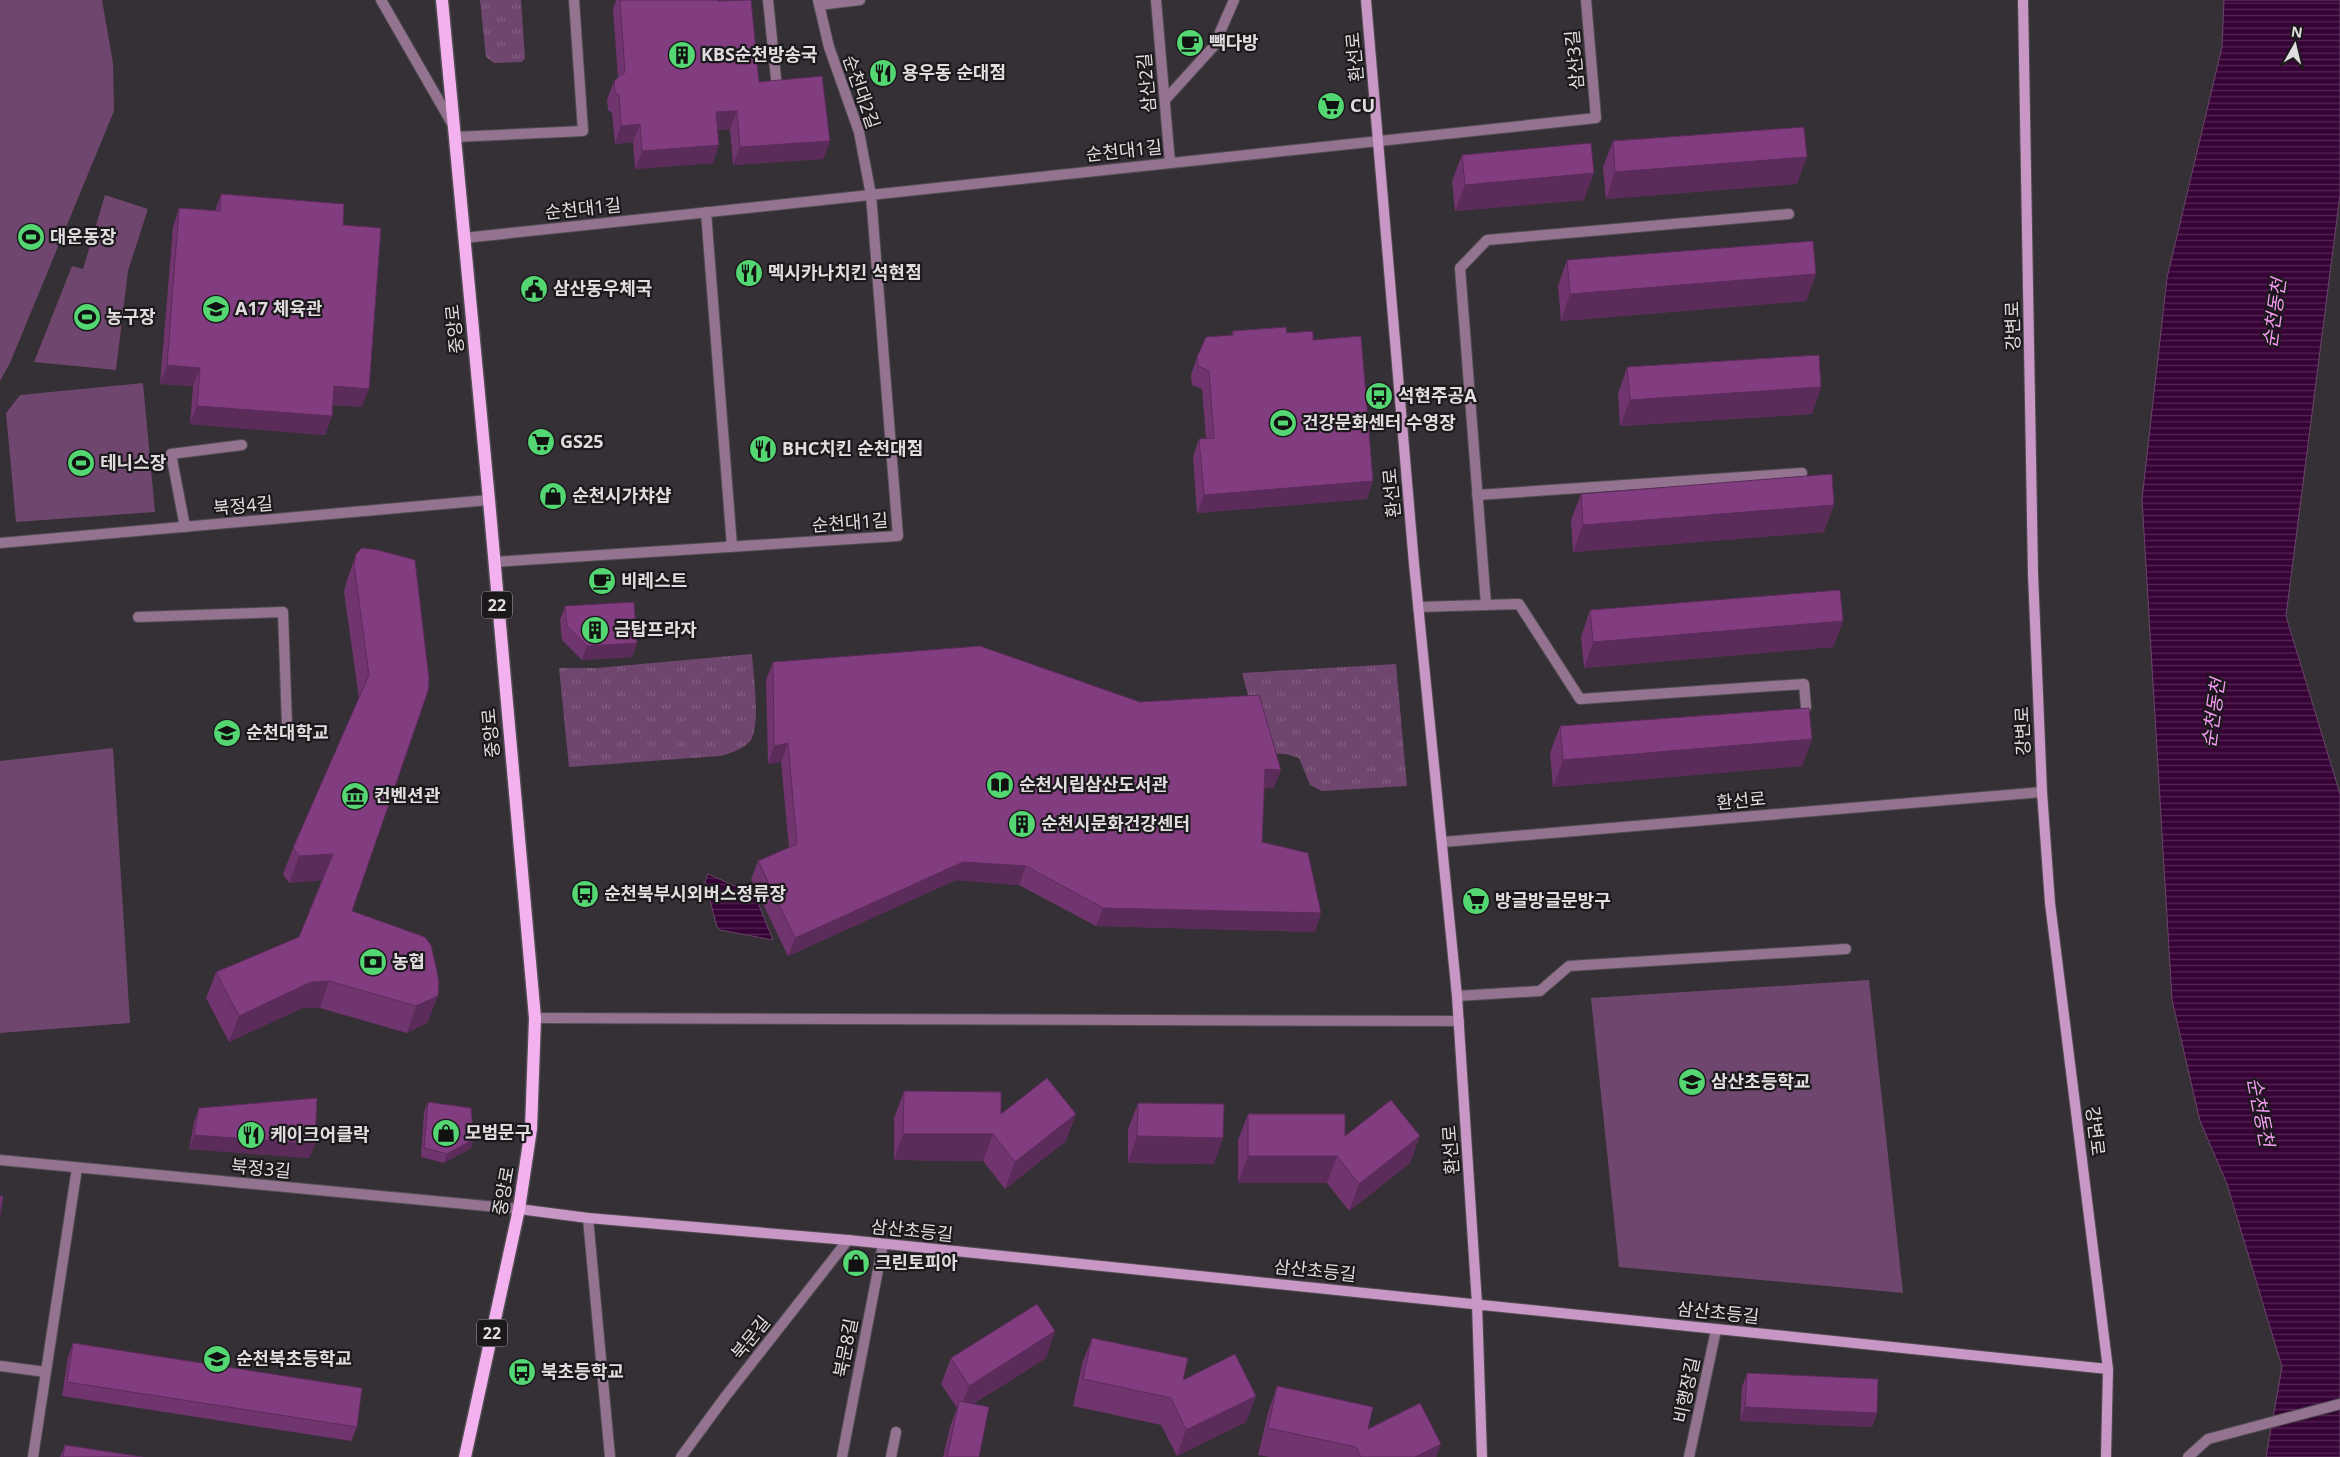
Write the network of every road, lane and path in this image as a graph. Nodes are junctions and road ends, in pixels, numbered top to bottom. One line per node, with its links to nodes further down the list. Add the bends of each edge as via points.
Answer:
1 (381, 0): 14 (street)
2 (442, 0): 14 (main road, 중앙로 / 22)
3 (574, 0): 14 (street, via 583,131)
4 (768, 0): 12 (street)
5 (860, 0): 11 (street)
6 (1156, 0): 13 (street, 삼산2길)
7 (1234, 0): 13 (street, via 1214,46)
8 (1366, 0): 15 (street, 환선로)
9 (1586, 0): 15 (street, 삼산3길, via 1596,118)
10 (2023, 0): 34 (street, 강변로, via 2033,574)
11 (818, 2): 17 (street, 순천대2길, via 829,47 859,132)
12 (777, 88)
13 (1165, 100): 16 (street, 삼산2길)
14 (455, 133): 20 (main road, 중앙로 / 22)
15 (1380, 140): 16 (street, 순천대1길); 30 (street, 환선로)
16 (1170, 163): 17 (street, 순천대1길)
17 (871, 195): 18 (street, 순천대1길); 27 (street, 순천대1길, via 898,536)
18 (706, 212): 20 (street, 순천대1길); 27 (street)
19 (1789, 214): 23 (street, via 1486,240 1460,268)
20 (464, 238): 24 (main road, 중앙로 / 22)
21 (242, 445): 25 (street, via 171,454)
22 (1802, 473): 23 (street)
23 (1477, 495): 29 (street)
24 (489, 500): 25 (street, 북정4길); 28 (main road, 중앙로 / 22)
25 (185, 528): 26 (street, 북정4길)
26 (0, 543)
27 (732, 547): 28 (street, 순천대1길)
28 (494, 562): 38 (main road, 중앙로 / 22)
29 (1486, 605): 30 (street); 32 (street, via 1519,604 1580,699 1804,684)
30 (1418, 608): 35 (street, 환선로)
31 (138, 617): 33 (street, via 283,612)
32 (1806, 708)
33 (287, 724)
34 (2042, 792): 35 (street, 환선로); 49 (street, 강변로, via 2050,903)
35 (1443, 842): 37 (street, 환선로)
36 (1846, 949): 37 (street, via 1569,966 1540,991)
37 (1457, 996): 39 (street, 환선로)
38 (535, 1018): 39 (street); 42 (main road, 중앙로 / 22, via 531,1129)
39 (1459, 1021): 46 (street, 환선로)
40 (0, 1160): 41 (street, 북정3길)
41 (77, 1168): 42 (street, 북정3길); 50 (street)
42 (519, 1209): 43 (street, 삼산초등길); 54 (main road, 중앙로 / 22)
43 (588, 1218): 44 (street, 삼산초등길); 55 (street)
44 (848, 1240): 45 (street, 삼산초등길); 56 (street, 북문길)
45 (883, 1244): 46 (street, 삼산초등길); 57 (street, 북문8길)
46 (1477, 1304): 47 (street, 삼산초등길); 59 (street, 환선로)
47 (1716, 1330): 49 (street, 삼산초등길); 60 (street, 비행장길)
48 (0, 1366): 50 (street)
49 (2108, 1369): 61 (street, 강변로)
50 (46, 1372): 53 (street)
51 (2340, 1404): 62 (street, via 2208,1439)
52 (896, 1432): 58 (street)
53 (33, 1457)
54 (465, 1457)
55 (610, 1457)
56 (681, 1457)
57 (842, 1457)
58 (890, 1457)
59 (1482, 1457)
60 (1689, 1457)
61 (2106, 1457)
62 (2188, 1457)

